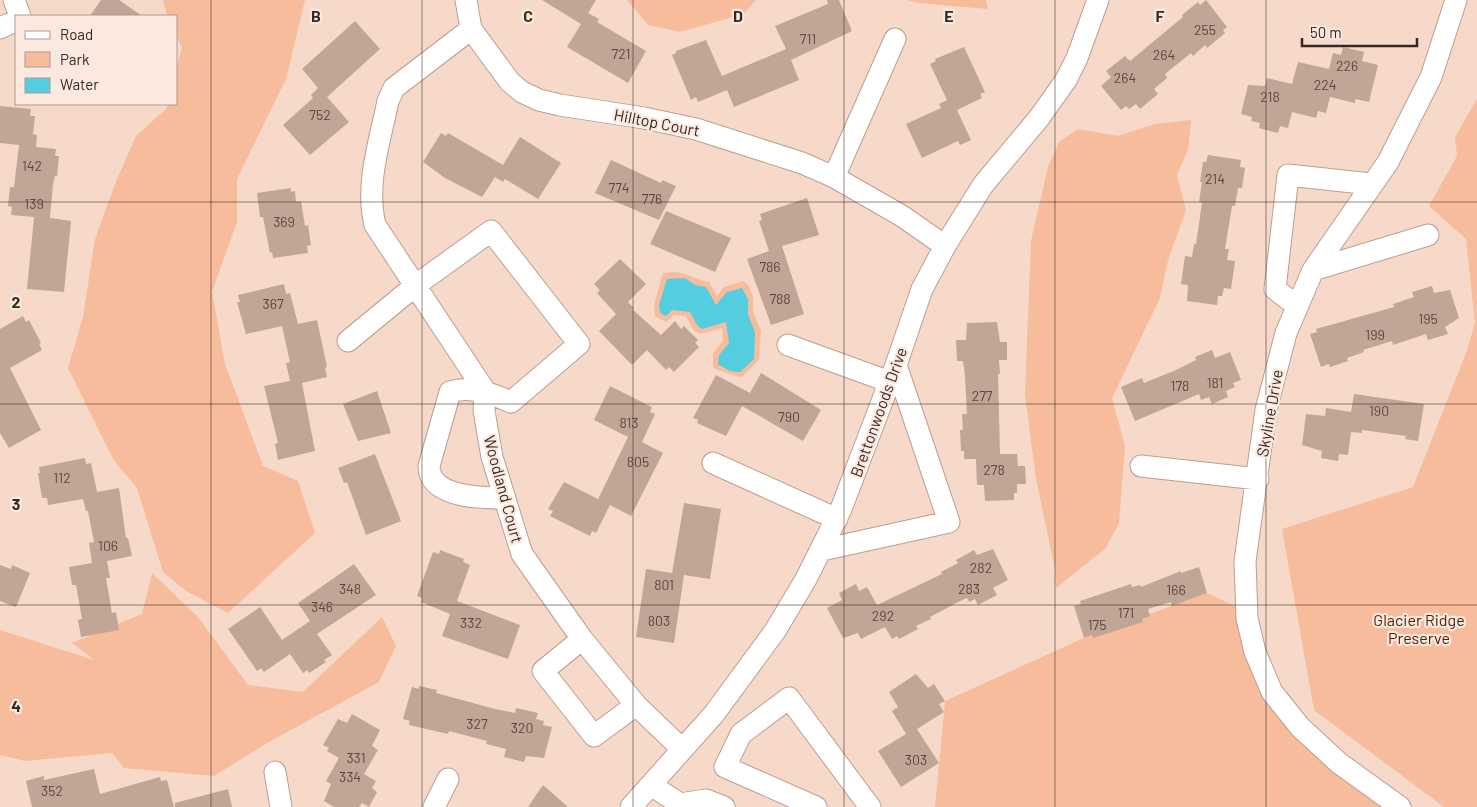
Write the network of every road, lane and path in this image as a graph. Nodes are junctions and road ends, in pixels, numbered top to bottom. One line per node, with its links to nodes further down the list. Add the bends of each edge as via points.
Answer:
1 (14, 0): 5 (street)
2 (466, 0): 8 (street)
3 (1098, 0): 13 (street, Brettonwoods Drive, via 1066,80 984,185)
4 (1456, 0): 11 (street, Skyline Drive, via 1431,77 1388,162)
5 (20, 15)
6 (15, 21): 7 (street)
7 (0, 28)
8 (471, 30): 10 (street, Hilltop Court, via 510,82 539,100 696,129 802,163); 15 (street, via 394,88 388,101 370,188 370,206 375,225)
9 (895, 39): 10 (street)
10 (834, 177): 13 (street, Hilltop Court, via 902,216)
11 (1371, 184): 14 (street, Skyline Drive); 16 (street, via 1288,175 1275,289)
12 (1428, 235): 14 (street)
13 (945, 246): 19 (street, Brettonwoods Drive, via 922,289)
14 (1313, 270): 16 (street, Skyline Drive)
15 (416, 285): 17 (street); 20 (street); 20 (street, via 491,231 579,344 512,402)
16 (1297, 306): 23 (street, Skyline Drive, via 1277,362 1266,410)
17 (348, 341)
18 (788, 345): 19 (street)
19 (893, 373): 25 (street, Brettonwoods Drive); 26 (street, via 949,522)
20 (485, 391): 24 (street, Woodland Court, via 484,411 492,457); 24 (street, via 457,389 450,392 429,474 434,482 460,494 474,498)
21 (713, 463): 25 (street)
22 (1140, 466): 23 (street)
23 (1258, 479): 42 (street, Skyline Drive, via 1245,561 1248,618 1255,652 1272,692 1300,727 1339,762)
24 (505, 498): 27 (street, Woodland Court, via 522,554)
25 (837, 519): 26 (street, Brettonwoods Drive)
26 (822, 550): 29 (street, Brettonwoods Drive, via 776,631)
27 (582, 639): 28 (street, Woodland Court); 28 (street, via 543,671 594,736)
28 (636, 705): 31 (street, Woodland Court)
29 (714, 714): 30 (street); 31 (street, Brettonwoods Drive)
30 (741, 734): 40 (street, via 725,767); 41 (street, via 789,698)
31 (682, 749): 34 (street, Brettonwoods Drive)
32 (275, 772): 36 (street)
33 (448, 779): 37 (street)
34 (651, 785): 35 (street); 38 (street, Brettonwoods Drive)
35 (681, 806): 39 (street, via 706,800)
36 (281, 807)
37 (434, 807)
38 (631, 807)
39 (724, 807)
40 (816, 807)
41 (870, 807)
42 (1400, 807)

